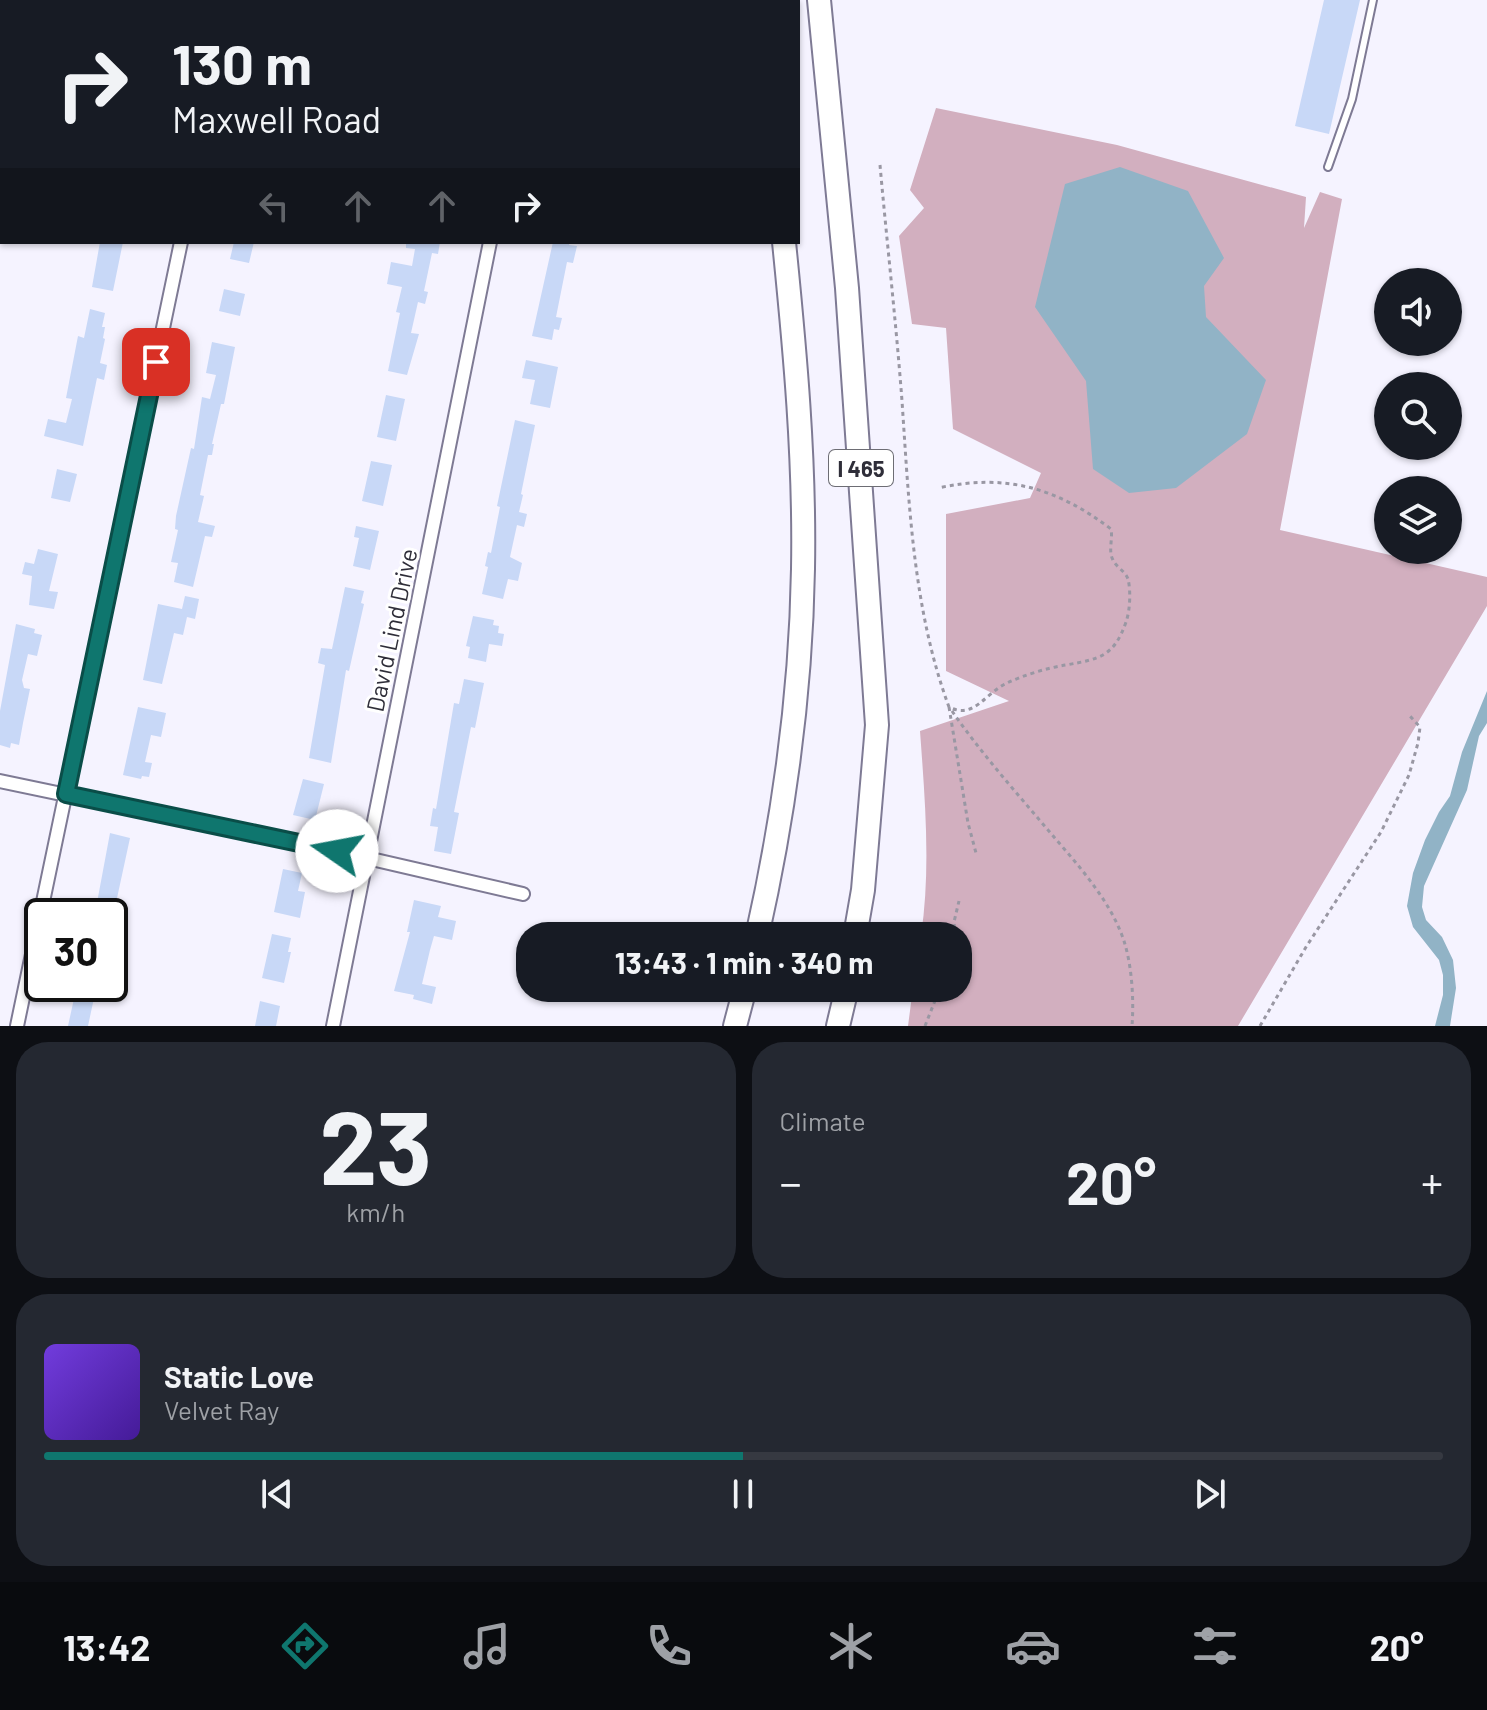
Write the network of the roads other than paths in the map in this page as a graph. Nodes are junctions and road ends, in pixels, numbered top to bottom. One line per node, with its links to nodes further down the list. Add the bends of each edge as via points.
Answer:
1 (819, 0): 12 (highway, I 465, via 847,288 877,725)
2 (1373, 0): 3 (lane, via 1352,99)
3 (1328, 167)
4 (181, 244): 8 (street)
5 (490, 244): 9 (street, David Lind Drive)
6 (784, 244): 11 (highway, I 465, via 801,429 803,571 784,790)
7 (0, 781): 8 (street)
8 (66, 794): 9 (street); 15 (street)
9 (367, 858): 10 (street); 16 (street, David Lind Drive)
10 (523, 894)
11 (760, 922)
12 (857, 922)
13 (741, 1002): 17 (highway)
14 (844, 1002): 18 (highway)
15 (17, 1026)
16 (333, 1026)
17 (735, 1026)
18 (838, 1026)

